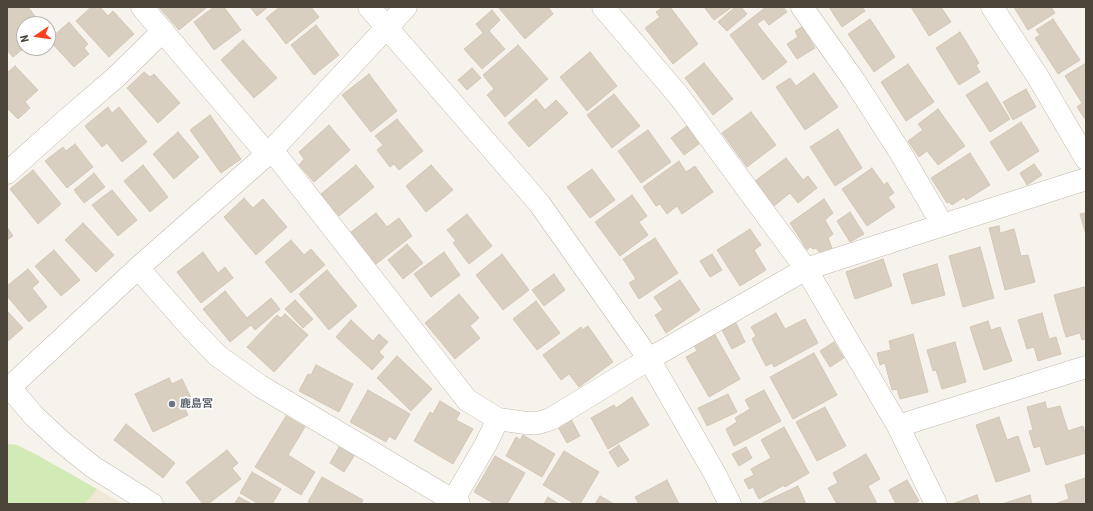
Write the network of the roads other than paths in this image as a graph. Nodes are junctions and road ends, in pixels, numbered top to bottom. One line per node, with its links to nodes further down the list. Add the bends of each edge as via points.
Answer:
1 (142, 7): 8 (street)
2 (369, 7): 7 (street)
3 (406, 7): 7 (street)
4 (603, 7): 15 (street, via 679,96)
5 (802, 7): 13 (street, via 855,82)
6 (992, 7): 10 (street, via 1038,77)
7 (387, 28): 9 (street); 16 (street, via 539,203)
8 (163, 31): 9 (street); 11 (street, via 116,77)
9 (270, 152): 14 (street); 19 (street, via 467,400)
10 (1086, 159)
11 (7, 173)
12 (1086, 178): 13 (street)
13 (942, 224): 15 (street)
14 (138, 268): 18 (street); 21 (street, via 218,356 260,386)
15 (806, 269): 16 (street); 20 (street)
16 (649, 359): 19 (street, via 551,419 526,423); 23 (street)
17 (1086, 367): 20 (street)
18 (8, 389): 22 (street, via 62,442 93,467)
19 (498, 419): 21 (street)
20 (898, 426): 24 (street)
21 (455, 503)
22 (152, 504)
23 (730, 504)
24 (936, 504)

